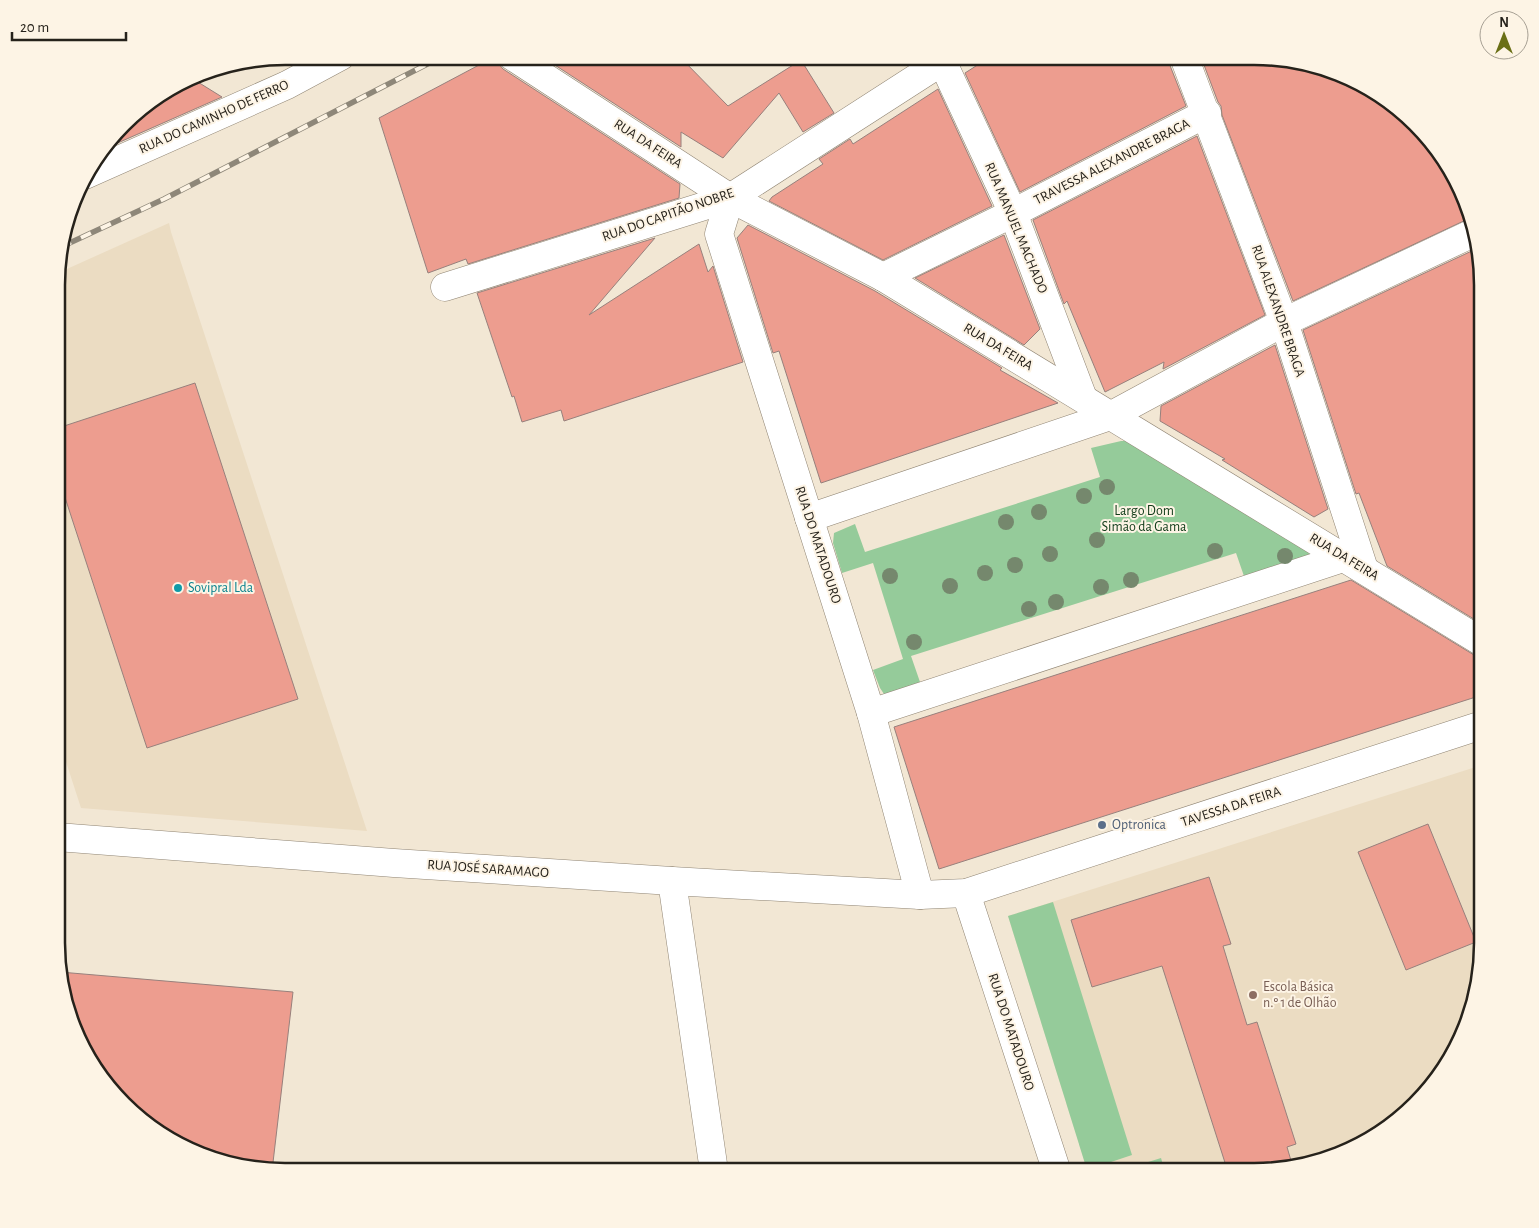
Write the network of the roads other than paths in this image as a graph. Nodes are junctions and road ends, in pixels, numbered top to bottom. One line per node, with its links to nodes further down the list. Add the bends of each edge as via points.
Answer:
1 (324, 65): 7 (street, RUA DO CAMINHO DE FERRO)
2 (526, 65): 8 (street, RUA DA FEIRA)
3 (937, 65): 8 (street, RUA DO CAPITÃO NOBRE)
4 (949, 65): 9 (street, RUA MANUEL MACHADO)
5 (1187, 65): 6 (street, RUA ALEXANDRE BRAGA)
6 (1207, 113): 9 (street, TRAVESSA ALEXANDRE BRAGA); 13 (street, RUA ALEXANDRE BRAGA)
7 (97, 171)
8 (730, 198): 11 (street, RUA DA FEIRA); 12 (street, RUA DO CAPITÃO NOBRE); 16 (street, RUA DO MATADOURO, via 719,234)
9 (1013, 213): 11 (street, TRAVESSA ALEXANDRE BRAGA); 14 (street, RUA MANUEL MACHADO)
10 (1468, 235): 13 (street)
11 (883, 277): 14 (street, RUA DA FEIRA)
12 (445, 287)
13 (1284, 322): 15 (street); 17 (street, RUA ALEXANDRE BRAGA)
14 (1083, 398): 15 (street, RUA DA FEIRA)
15 (1110, 416): 16 (street); 17 (street, RUA DA FEIRA)
16 (809, 518): 19 (street, RUA DO MATADOURO)
17 (1355, 563): 18 (street, RUA DA FEIRA); 19 (street)
18 (1474, 637)
19 (872, 713): 24 (street, RUA DO MATADOURO)
20 (1474, 728): 23 (street, TAVESSA DA FEIRA)
21 (65, 838): 22 (street, RUA JOSÉ SARAMAGO)
22 (672, 881): 24 (street, RUA JOSÉ SARAMAGO); 25 (street)
23 (966, 893): 24 (street, TAVESSA DA FEIRA); 26 (street, RUA DO MATADOURO)
24 (920, 895)
25 (713, 1163)
26 (1054, 1163)

